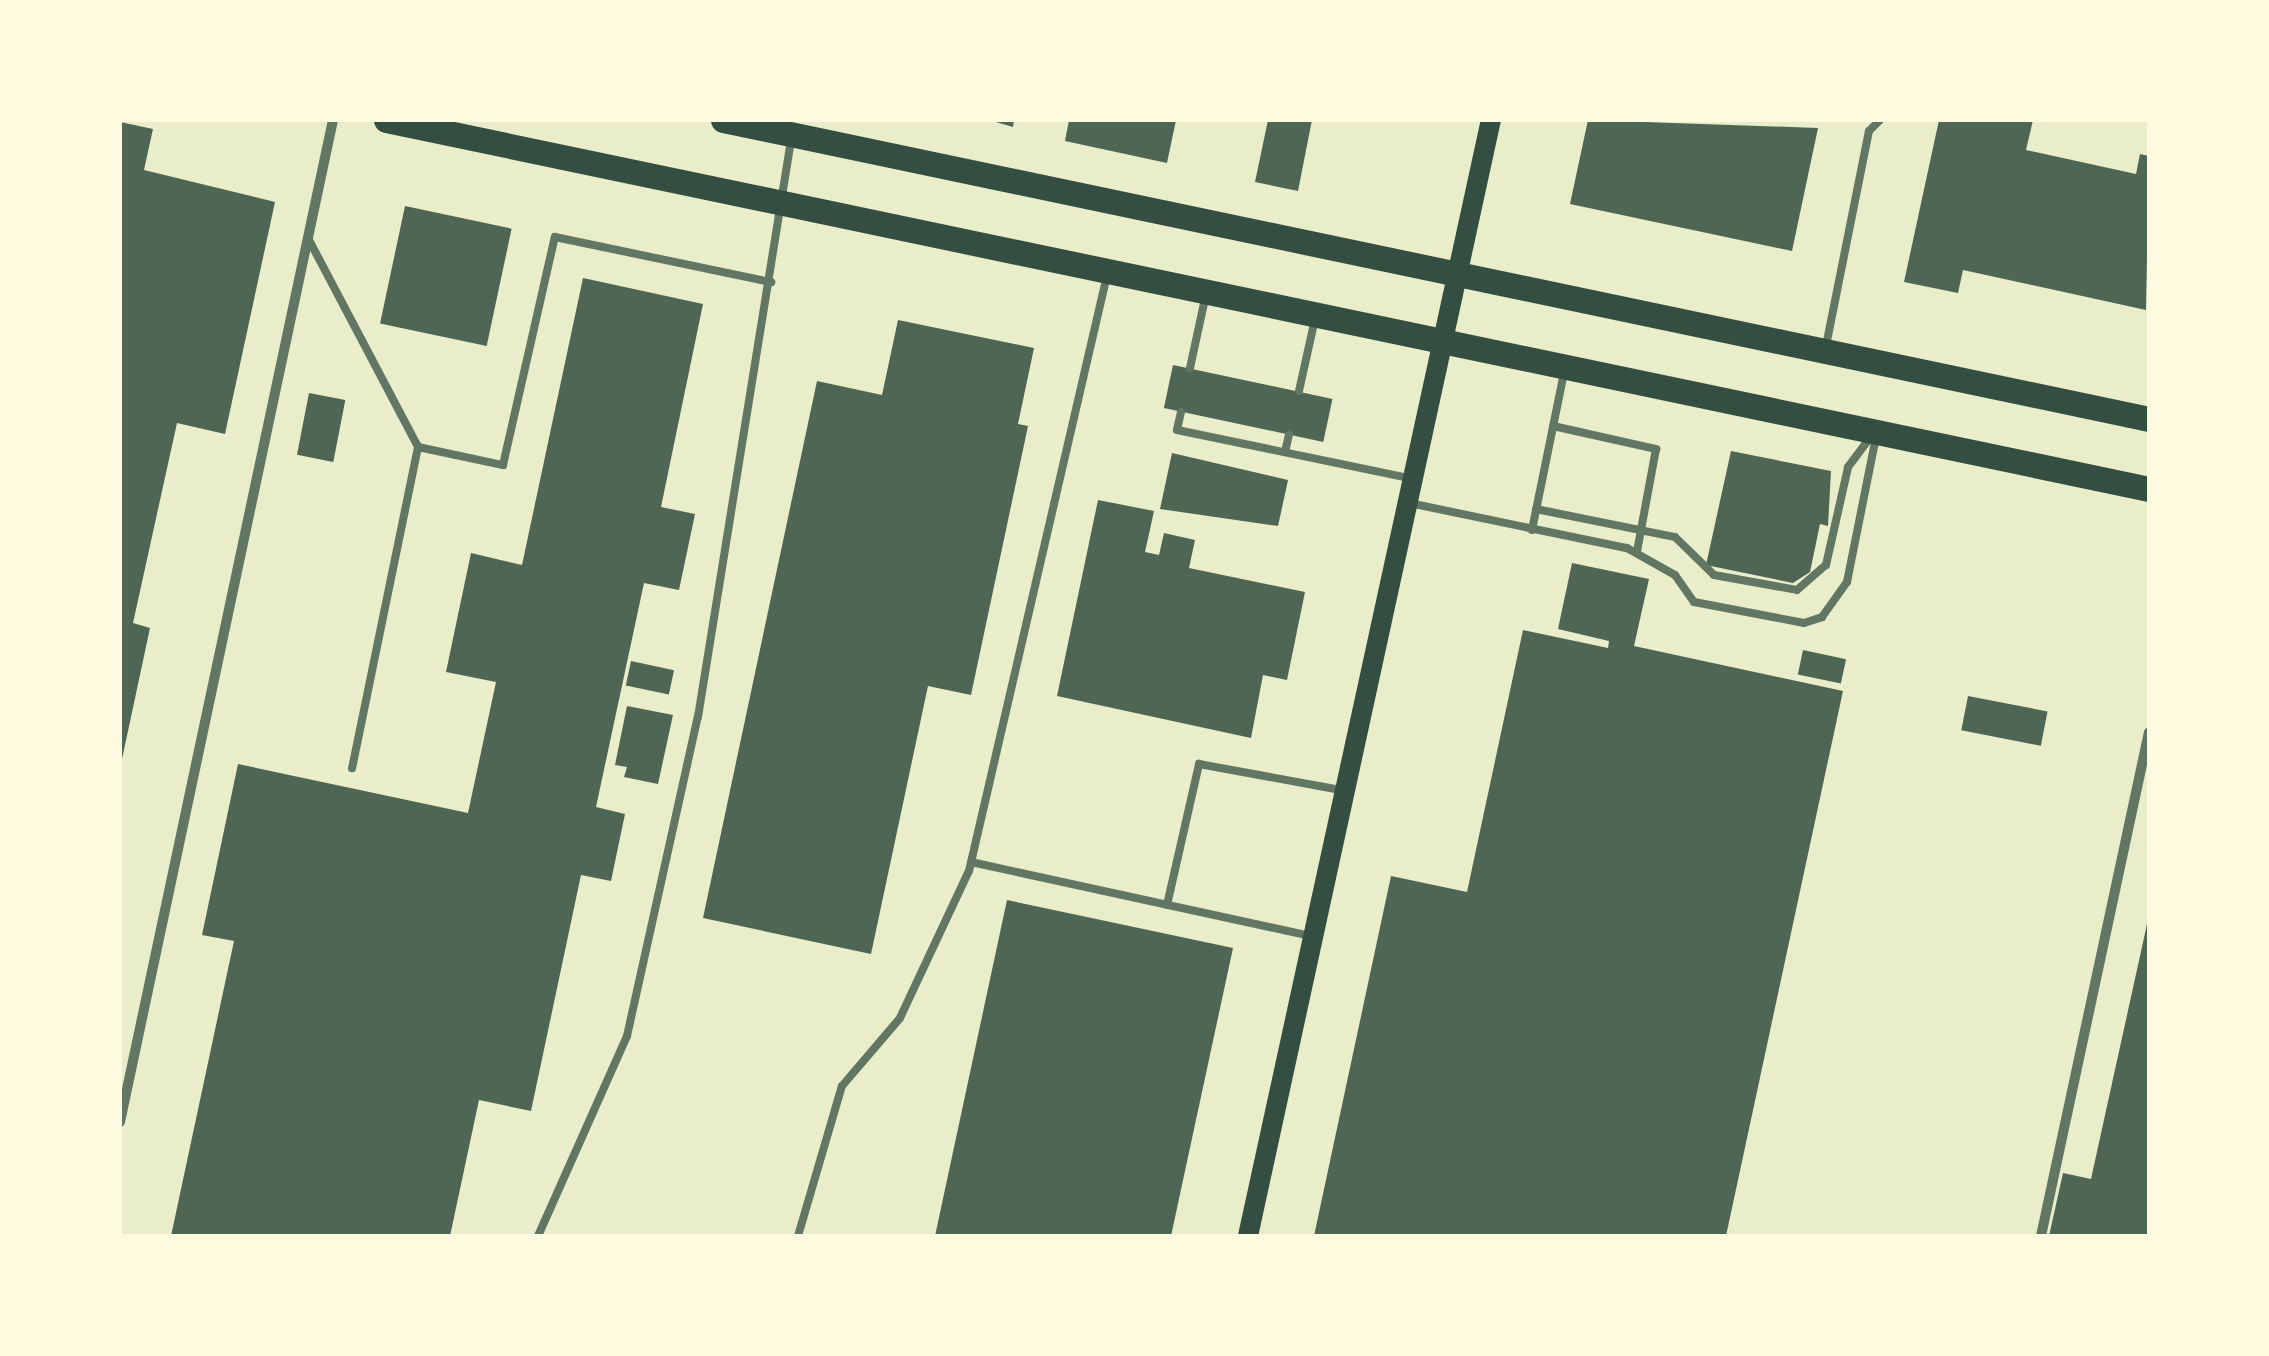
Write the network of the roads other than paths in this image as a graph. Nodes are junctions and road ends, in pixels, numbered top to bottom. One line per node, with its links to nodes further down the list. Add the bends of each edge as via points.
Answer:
1 (333, 120): 9 (street)
2 (386, 120): 8 (main road)
3 (723, 120): 6 (main road)
4 (1491, 120): 11 (main road)
5 (1880, 120): 16 (lane, via 1869,131)
6 (760, 124): 7 (main road)
7 (792, 135): 8 (lane); 11 (main road)
8 (778, 202): 10 (main road); 12 (lane)
9 (308, 238): 25 (lane); 40 (street)
10 (1108, 271): 13 (main road); 37 (lane)
11 (1458, 274): 15 (main road); 16 (main road)
12 (770, 282): 25 (lane, via 555,238 503,466); 41 (lane, via 698,718 627,1036)
13 (1206, 291): 14 (main road); 18 (lane)
14 (1316, 314): 15 (main road); 19 (lane)
15 (1443, 340): 17 (main road); 27 (main road)
16 (1826, 350): 21 (main road)
17 (1566, 366): 22 (lane); 23 (main road)
18 (1190, 368)
19 (1299, 391)
20 (1181, 412): 26 (lane, via 1177,430)
21 (2149, 418)
22 (1553, 426): 30 (lane); 32 (lane, via 1656,449)
23 (1877, 432): 28 (main road); 32 (lane, via 1848,466 1826,565 1796,590 1714,575 1682,539); 33 (lane, via 1848,582 1822,617 1772,624 1728,615 1694,602 1675,575)
24 (1289, 434): 26 (lane)
25 (418, 447): 35 (lane)
26 (1285, 452): 27 (lane)
27 (1413, 478): 29 (main road)
28 (2149, 489)
29 (1408, 502): 31 (lane); 36 (main road)
30 (1536, 510): 31 (lane); 32 (lane)
31 (1532, 530): 33 (lane)
32 (1640, 530): 33 (lane)
33 (1637, 552)
34 (2149, 732): 44 (street)
35 (352, 768)
36 (1345, 792): 38 (lane, via 1199,764); 39 (main road)
37 (971, 862): 38 (lane); 42 (lane, via 900,1018 842,1086)
38 (1166, 905): 39 (lane)
39 (1313, 937): 43 (main road)
40 (120, 1122)
41 (538, 1236)
42 (798, 1236)
43 (1248, 1236)
44 (2041, 1236)

